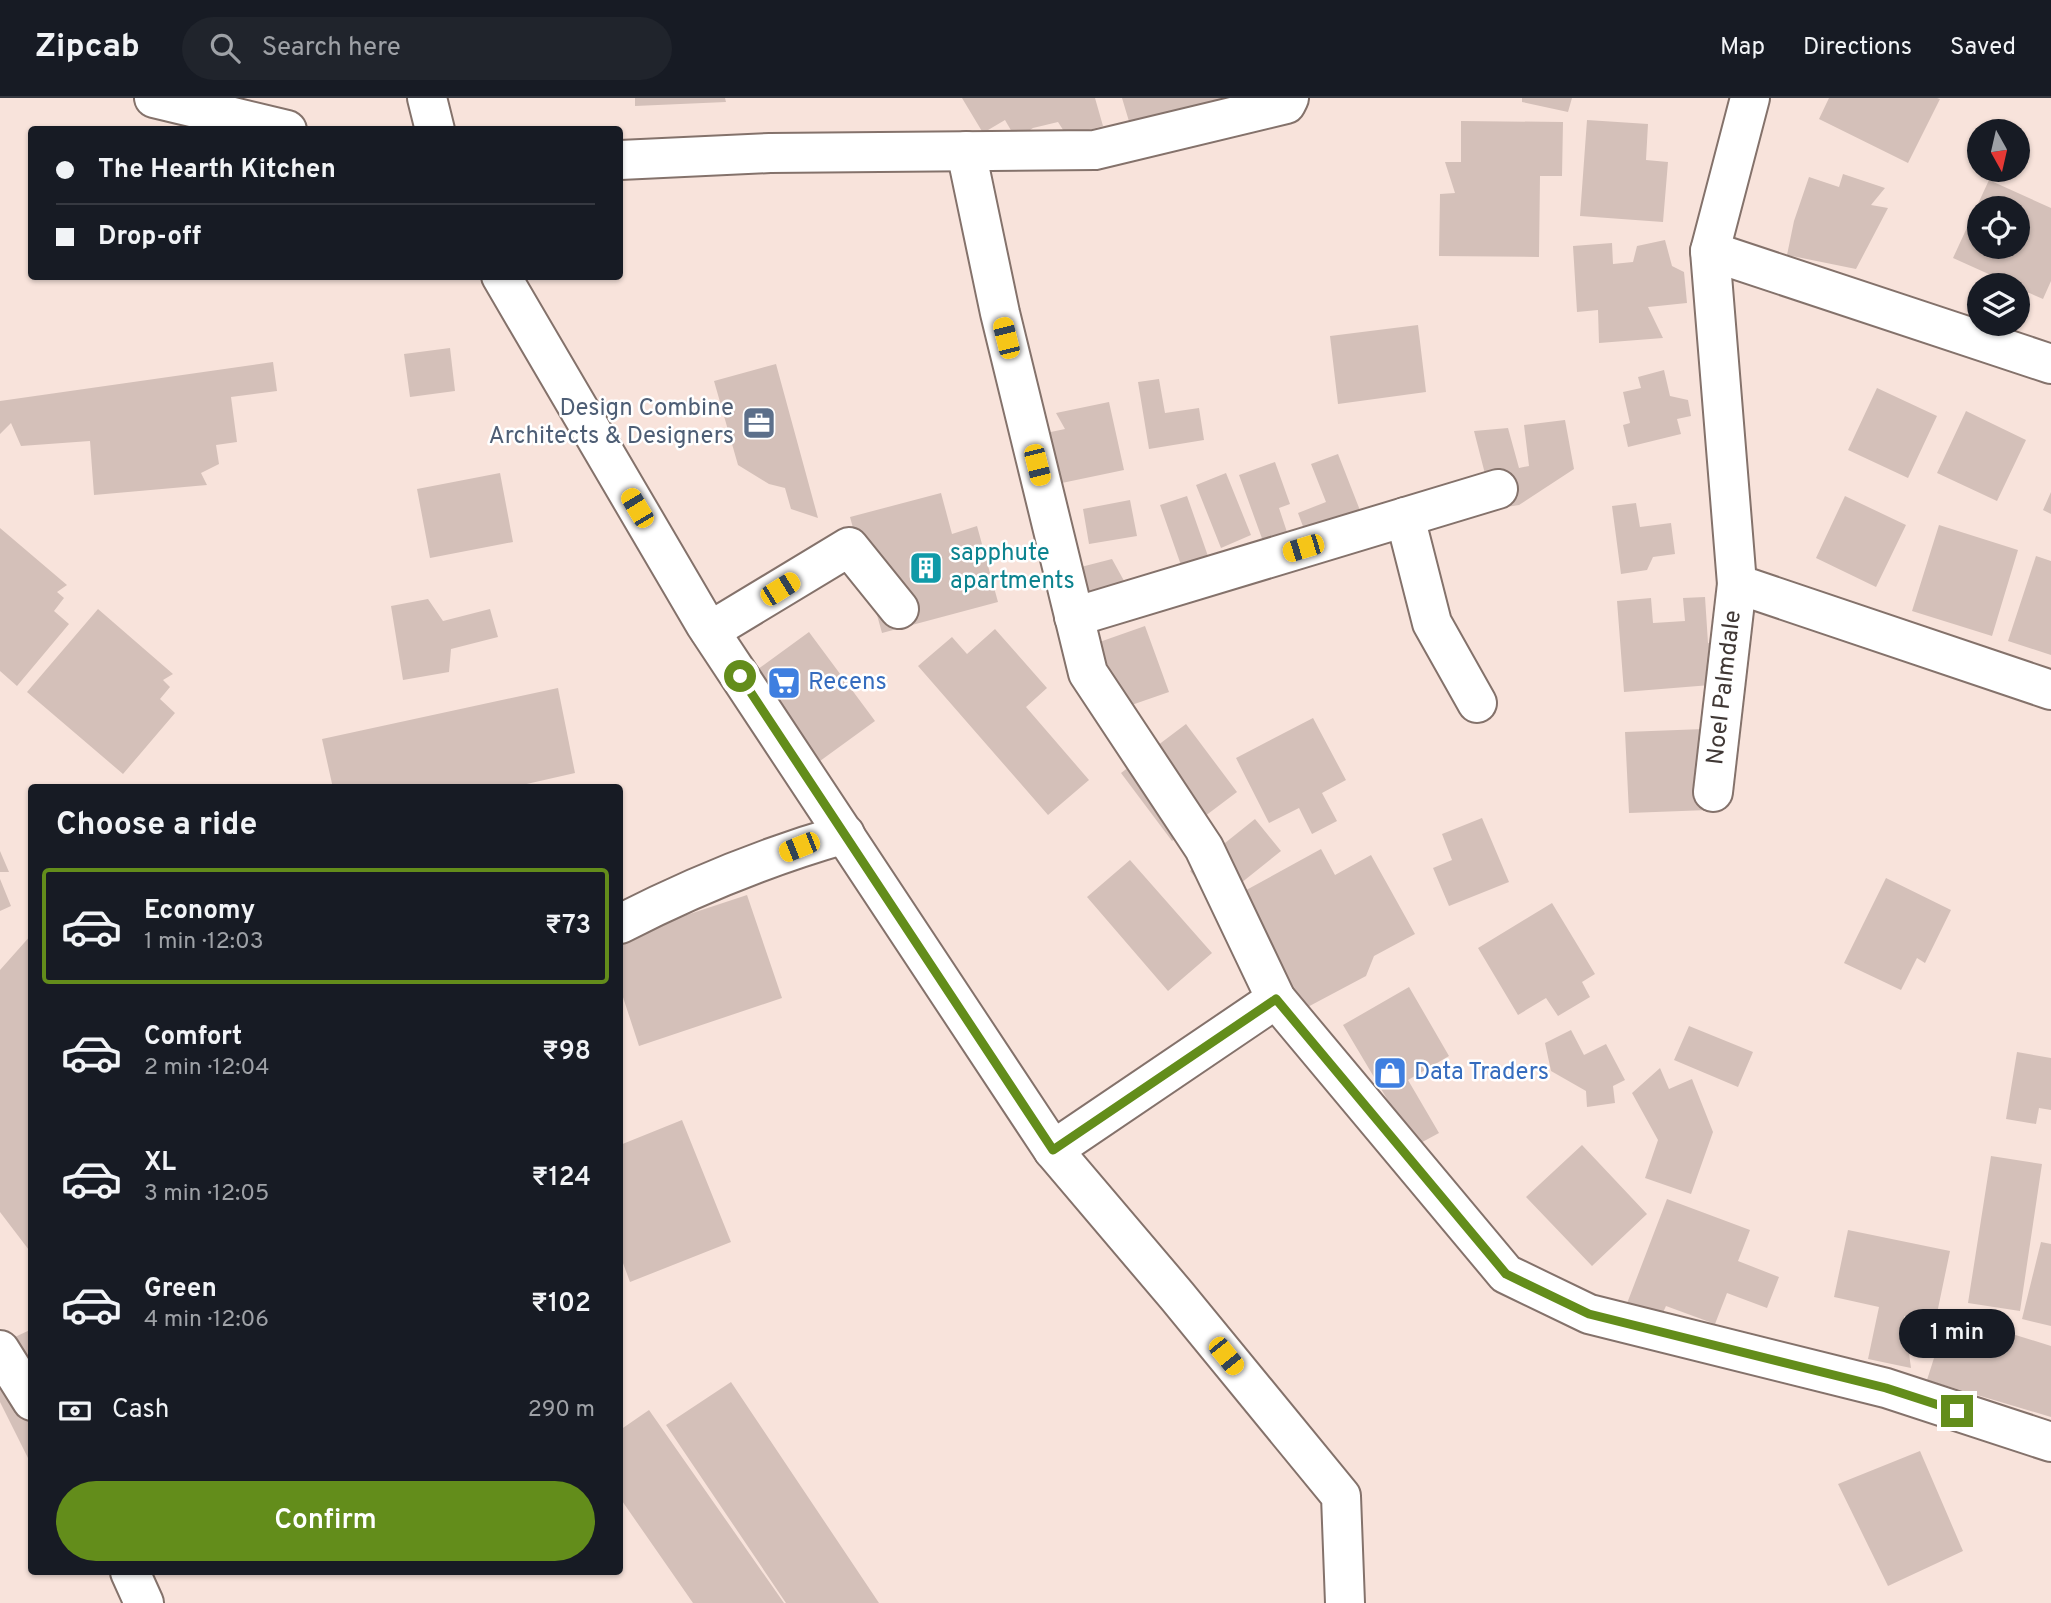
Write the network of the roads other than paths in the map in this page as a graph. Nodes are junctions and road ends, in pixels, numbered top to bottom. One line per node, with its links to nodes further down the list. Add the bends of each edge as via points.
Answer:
1 (154, 98): 5 (street)
2 (427, 98): 6 (street)
3 (1289, 98): 7 (street, via 1286,104 1095,150)
4 (1750, 98): 9 (street, Noel Palmdale)
5 (270, 126)
6 (434, 126)
7 (966, 151): 8 (street); 16 (street)
8 (623, 160)
9 (1710, 251): 11 (street); 14 (street, Noel Palmdale)
10 (503, 280): 17 (street)
11 (2051, 364)
12 (1498, 489): 13 (street)
13 (1405, 517): 16 (street); 19 (street, via 1432,623)
14 (1737, 584): 18 (street); 20 (street, Noel Palmdale)
15 (899, 609): 17 (street, via 849,547)
16 (1074, 617): 23 (street, via 1088,673 1204,848)
17 (710, 631): 21 (street)
18 (2051, 690)
19 (1477, 703)
20 (1713, 792)
21 (845, 834): 22 (street, via 799,847); 24 (street)
22 (623, 922)
23 (1276, 999): 24 (street); 27 (street, via 1506,1274 1589,1314 1886,1388)
24 (1053, 1150): 30 (street, via 1341,1496)
25 (0, 1350): 26 (street)
26 (28, 1395)
27 (2051, 1442)
28 (131, 1575): 29 (street)
29 (144, 1603)
30 (1345, 1603)

